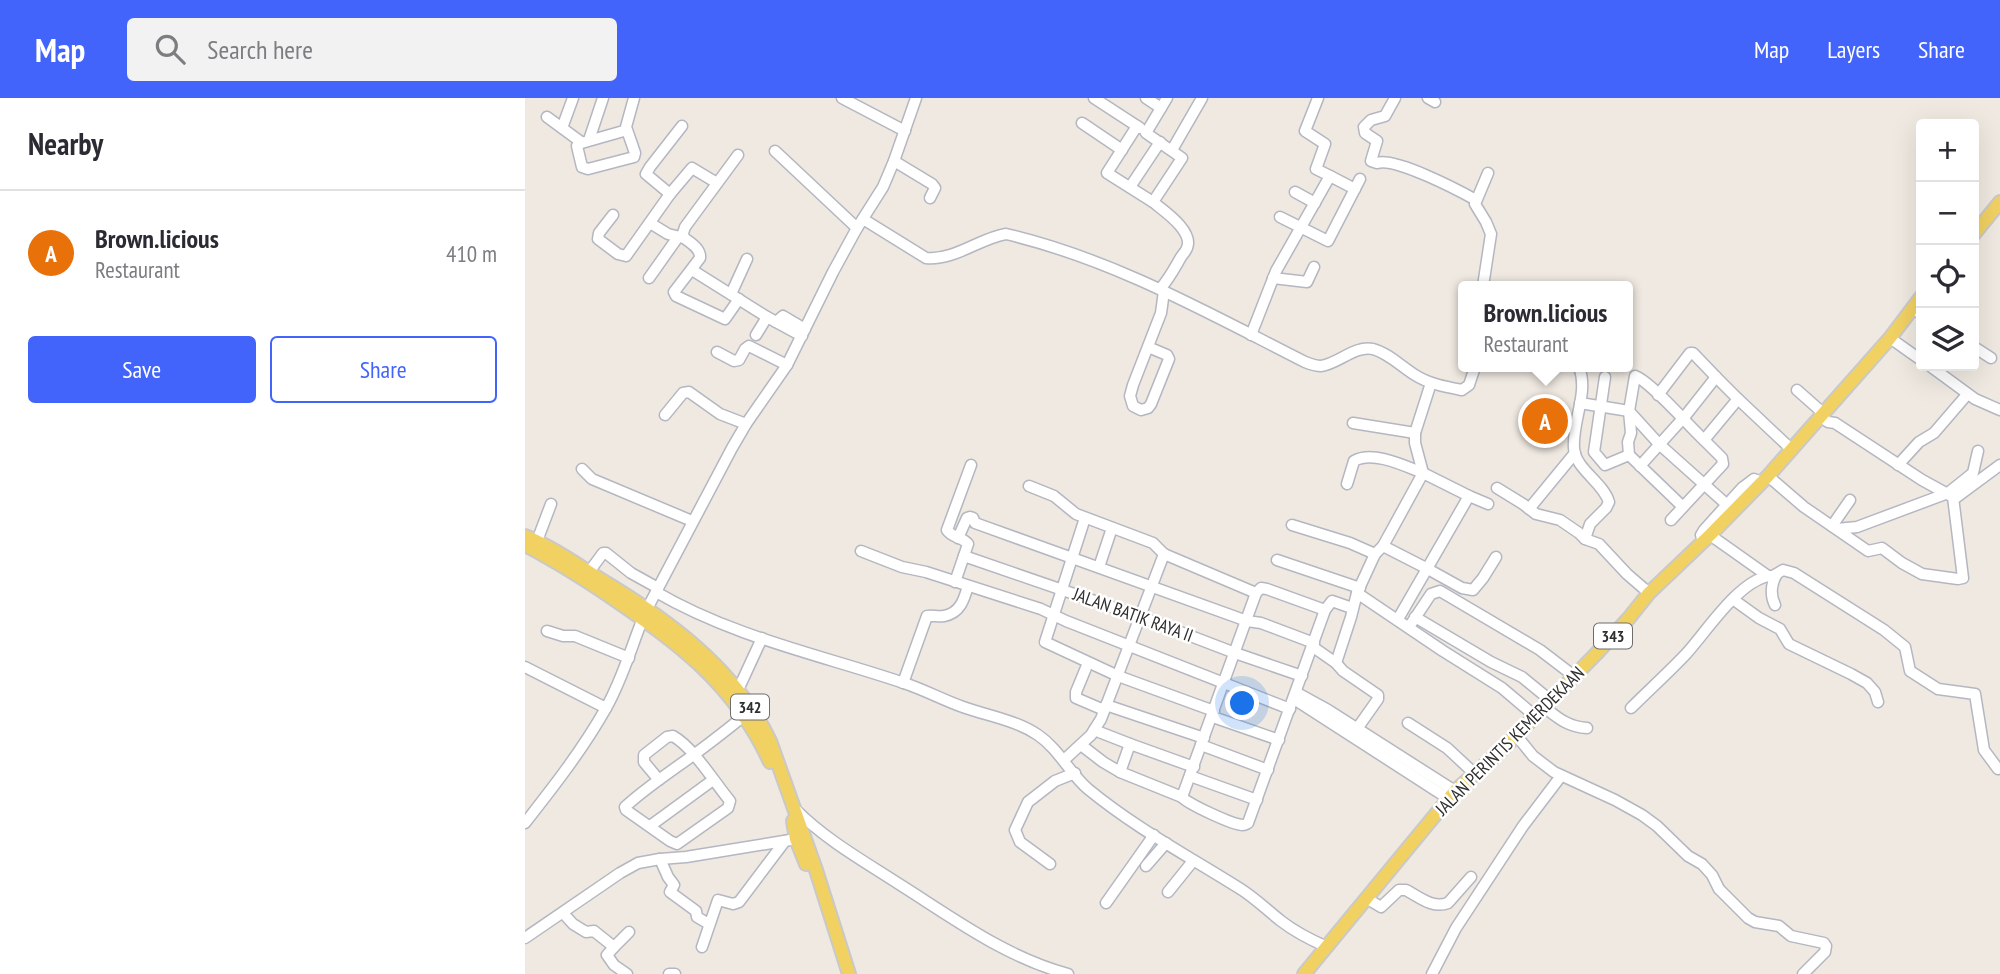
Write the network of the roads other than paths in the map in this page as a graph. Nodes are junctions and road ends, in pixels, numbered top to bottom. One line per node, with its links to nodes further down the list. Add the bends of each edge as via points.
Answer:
1 (573, 98): 18 (street)
2 (603, 98): 22 (street)
3 (634, 98): 19 (street)
4 (842, 98): 20 (street)
5 (916, 98): 20 (street)
6 (1094, 98): 12 (street)
7 (1146, 98): 13 (street)
8 (1167, 98): 13 (street)
9 (1201, 98): 25 (street)
10 (1318, 98): 30 (street, via 1305,131 1325,144 1316,169)
11 (1395, 98): 36 (street, via 1385,116 1364,127 1377,141 1371,161 1397,165)
12 (1108, 102): 17 (street)
13 (1161, 108): 21 (street)
14 (547, 117): 18 (street)
15 (1082, 123): 24 (street)
16 (682, 126): 34 (street, via 646,174)
17 (1137, 126): 21 (street); 24 (street)
18 (562, 128): 22 (street)
19 (627, 130): 22 (street); 22 (street, via 634,157 599,167 582,167 577,146)
20 (905, 131): 28 (street)
21 (1146, 133): 23 (street)
22 (585, 141)
23 (1160, 142): 25 (street); 32 (street)
24 (1122, 150): 32 (street, via 1107,173)
25 (1172, 150): 37 (street, via 1182,158)
26 (775, 151): 43 (street)
27 (739, 155): 31 (street)
28 (894, 161): 35 (street, via 932,184 935,188); 43 (street)
29 (1488, 173): 36 (street)
30 (1330, 176): 39 (street); 44 (street, via 1357,184 1328,241)
31 (717, 183): 34 (street, via 692,168); 46 (street)
32 (1130, 187): 37 (street)
33 (1295, 192): 39 (street)
34 (670, 194): 42 (street)
35 (930, 198)
36 (1476, 200): 52 (street, via 1491,234)
37 (1153, 202): 53 (street, via 1188,237 1187,249)
38 (2000, 202): 45 (main road)
39 (1315, 203): 44 (street)
40 (613, 215): 42 (street, via 598,239 622,256 628,255)
41 (1280, 217): 44 (street)
42 (650, 223): 46 (street)
43 (860, 223): 53 (street, via 935,259 1006,234 1094,260); 57 (street)
44 (1301, 228): 51 (street)
45 (1979, 228)
46 (681, 238): 49 (street, via 700,254); 50 (street)
47 (747, 259): 54 (street)
48 (1314, 267): 51 (street, via 1307,282)
49 (692, 270): 54 (street); 54 (street, via 675,289 676,296 725,319)
50 (649, 278)
51 (1273, 278): 59 (street)
52 (1484, 281)
53 (1162, 290): 59 (street); 61 (street, via 1161,313)
54 (735, 297): 56 (street)
55 (1916, 312): 60 (main road, JALAN PERINTIS KEMERDEKAAN / 343)
56 (771, 319): 57 (street); 58 (street)
57 (804, 332): 66 (street)
58 (756, 335)
59 (1251, 335): 72 (street, via 1317,366 1374,349)
60 (1890, 338): 64 (street); 81 (main road, JALAN PERINTIS KEMERDEKAAN / 343)
61 (1148, 347): 61 (street, via 1130,397 1133,406 1141,410 1151,404 1168,363 1167,355)
62 (1979, 350): 65 (street)
63 (717, 352): 66 (street, via 739,360 749,346)
64 (1916, 356)
65 (1991, 358)
66 (787, 365): 85 (street)
67 (1937, 371): 74 (street)
68 (1473, 372): 72 (street, via 1465,389)
69 (1580, 372): 77 (street)
70 (1605, 377): 78 (street)
71 (1716, 377): 75 (street, via 1690,353); 76 (street); 83 (street)
72 (1431, 383): 87 (street)
73 (1797, 390): 81 (street)
74 (1966, 393): 79 (street); 97 (street, via 1934,433)
75 (1658, 395): 80 (street, via 1635,376); 83 (street)
76 (1738, 399): 89 (street); 91 (street)
77 (1580, 403): 78 (street); 93 (street)
78 (1600, 407): 80 (street); 94 (street, via 1596,455 1608,465)
79 (2000, 410)
80 (1629, 411): 86 (street); 88 (street)
81 (1822, 414): 91 (main road, JALAN PERINTIS KEMERDEKAAN / 343); 97 (street)
82 (665, 415): 85 (street, via 686,391 720,414)
83 (1682, 419): 89 (street); 90 (street)
84 (1353, 423): 87 (street)
85 (746, 424): 117 (street)
86 (1640, 424): 88 (street); 90 (street)
87 (1415, 433): 100 (street)
88 (1631, 433): 94 (street)
89 (1704, 440): 104 (street, via 1724,463)
90 (1659, 444): 98 (street); 104 (street)
91 (1791, 449): 102 (main road, JALAN PERINTIS KEMERDEKAAN / 343)
92 (1978, 450): 101 (street)
93 (1575, 453): 114 (street); 122 (street, via 1609,502 1590,524)
94 (1629, 455): 98 (street)
95 (2000, 464): 101 (street)
96 (971, 465): 121 (street, via 947,527 948,533)
97 (1898, 465): 108 (street)
98 (1640, 466): 112 (street)
99 (582, 469): 117 (street, via 592,479)
100 (1423, 473): 103 (street, via 1390,460 1360,457 1354,461); 107 (street); 125 (street)
101 (1976, 477): 108 (street)
102 (1765, 479): 113 (main road, JALAN PERINTIS KEMERDEKAAN / 343); 120 (street)
103 (1347, 484)
104 (1703, 484): 112 (street); 113 (street)
105 (1029, 486): 115 (street, via 1054,496)
106 (1497, 488): 114 (street)
107 (1469, 496): 111 (street); 134 (street)
108 (1951, 496): 120 (street); 120 (street, via 1961,580 1922,574 1882,548 1868,551)
109 (1850, 500): 120 (street)
110 (551, 504): 124 (street)
111 (1488, 504)
112 (1682, 506): 116 (street)
113 (1731, 508): 123 (main road, JALAN PERINTIS KEMERDEKAAN / 343)
114 (1529, 509): 122 (street, via 1560,520)
115 (1085, 518): 119 (street); 131 (street)
116 (1671, 520)
117 (692, 521): 141 (street)
118 (1292, 525): 128 (street)
119 (1112, 528): 127 (street, via 1153,543); 133 (street)
120 (1837, 530)
121 (958, 538): 129 (street, via 968,544); 131 (street, via 970,517 975,523)
122 (1585, 539): 145 (street, via 1599,544)
123 (1707, 539): 136 (street); 145 (main road, JALAN PERINTIS KEMERDEKAAN / 343)
124 (529, 541): 135 (main road, 342); 140 (main road, 342)
125 (1383, 546): 128 (street); 134 (street)
126 (861, 551): 137 (street)
127 (1164, 554): 139 (street); 144 (street)
128 (1375, 554): 143 (street)
129 (964, 556): 137 (street); 142 (street, JALAN BATIK RAYA II)
130 (1496, 557): 134 (street, via 1473,590)
131 (1072, 558): 133 (street); 142 (street)
132 (1277, 560): 143 (street)
133 (1099, 567): 139 (street)
134 (1426, 568): 154 (street)
135 (589, 572): 140 (main road, 342); 141 (street, via 606,553)
136 (1773, 575): 146 (street, via 1756,581); 147 (street); 192 (street, via 1786,570 1794,573 1884,631 1905,647 1910,671 1927,684 1975,694 1984,750)
137 (955, 582): 138 (street)
138 (968, 586): 151 (street); 171 (street, via 958,609 946,616 927,616)
139 (1152, 586): 152 (street); 155 (street)
140 (608, 589): 150 (main road, 342)
141 (657, 590): 150 (street); 159 (street, via 682,607)
142 (1062, 590): 151 (street); 152 (street, JALAN BATIK RAYA II)
143 (1359, 591): 148 (street); 154 (street)
144 (1256, 593): 149 (street, via 1267,589); 155 (street)
145 (1649, 593): 169 (main road, JALAN PERINTIS KEMERDEKAAN / 343)
146 (1734, 600): 174 (street, via 1780,629 1789,644 1867,683); 178 (street)
147 (1775, 605)
148 (1352, 608): 149 (street, via 1332,601); 165 (street)
149 (1325, 610): 161 (street)
150 (645, 614): 158 (main road, 342); 163 (street)
151 (1052, 615): 160 (street); 164 (street, via 1045,642)
152 (1141, 617): 160 (street); 162 (street, JALAN BATIK RAYA II)
153 (1415, 617): 156 (street); 169 (street, via 1431,594 1440,591 1540,650); 177 (street, via 1522,677)
154 (1398, 620): 156 (street)
155 (1247, 621): 161 (street); 162 (street)
156 (1409, 627): 177 (street, via 1502,688)
157 (547, 631): 163 (street, via 575,636)
158 (671, 632): 172 (main road, 342, via 694,644); 180 (main road, 342)
159 (762, 638): 171 (street); 172 (street)
160 (1130, 645): 167 (street); 170 (street)
161 (1313, 645): 165 (street); 168 (street)
162 (1235, 653): 168 (street, JALAN BATIK RAYA II); 170 (street)
163 (629, 658): 175 (street)
164 (1088, 663): 167 (street); 176 (street, via 1076,698)
165 (1336, 663): 184 (street, via 1378,695)
166 (525, 667): 175 (street)
167 (1118, 676): 176 (street); 179 (street)
168 (1302, 676): 173 (street)
169 (1574, 676): 177 (main road, JALAN PERINTIS KEMERDEKAAN / 343)
170 (1224, 682): 173 (street); 179 (street)
171 (904, 683): 191 (street, via 1017,724 1038,735)
172 (738, 690): 204 (main road, 342, via 767,733)
173 (1294, 700): 184 (street); 186 (street)
174 (1878, 702)
175 (606, 708): 205 (street)
176 (1105, 708): 183 (street); 187 (street)
177 (1543, 708): 182 (street, via 1565,723); 185 (main road, JALAN PERINTIS KEMERDEKAAN / 343)
178 (1631, 708)
179 (1213, 714): 186 (street); 187 (street)
180 (745, 715): 190 (street); 208 (main road, 342, via 771,763 791,815)
181 (1408, 723): 197 (street, via 1447,748)
182 (1587, 728)
183 (1094, 730): 188 (street); 189 (street)
184 (1355, 732): 201 (street)
185 (1516, 735): 197 (main road, JALAN PERINTIS KEMERDEKAAN / 343); 198 (street, via 1533,756)
186 (1279, 740): 193 (street)
187 (1203, 742): 193 (street); 194 (street)
188 (1081, 744): 191 (street); 195 (street)
189 (1130, 744): 194 (street); 195 (street)
190 (694, 755): 199 (street); 199 (street, via 676,737 667,737 643,757); 200 (street)
191 (1063, 760): 196 (street)
192 (1999, 769)
193 (1268, 770): 203 (street)
194 (1192, 771): 202 (street); 203 (street)
195 (1120, 772): 202 (street)
196 (1075, 773): 207 (street, via 1086,787); 212 (street, via 1055,781 1028,802 1015,830 1020,842)
197 (1475, 774): 201 (main road, JALAN PERINTIS KEMERDEKAAN / 343)
198 (1561, 776): 232 (street, via 1523,826); 233 (street, via 1657,826 1702,864 1719,890 1748,918 1779,926 1791,936 1824,943 1825,952)
199 (659, 780): 206 (street, via 625,807)
200 (713, 780): 206 (street); 206 (street, via 730,801 728,808 677,844)
201 (1452, 795): 216 (main road, JALAN PERINTIS KEMERDEKAAN / 343)
202 (1182, 797): 203 (street, via 1195,807 1243,825)
203 (1257, 800)
204 (795, 809): 229 (main road, 342); 230 (street, via 829,839 957,921 1025,960)
205 (525, 823)
206 (650, 826)
207 (1154, 835): 209 (street); 217 (street)
208 (791, 840): 210 (street); 219 (street, via 739,902 717,900); 228 (main road, 342, via 824,914)
209 (1166, 843): 211 (street); 213 (street)
210 (660, 859): 218 (street, via 620,873); 219 (street, via 674,885 670,892)
211 (1193, 861): 215 (street); 224 (street, via 1242,890 1283,923)
212 (1051, 864)
213 (1146, 866)
214 (1471, 877): 216 (street, via 1443,905 1433,905 1406,890 1399,890 1381,907)
215 (1168, 892)
216 (1366, 898): 224 (main road, JALAN PERINTIS KEMERDEKAAN / 343)
217 (1105, 903)
218 (563, 912): 221 (street); 222 (street, via 573,924 594,931)
219 (709, 923): 223 (street)
220 (629, 932): 222 (street)
221 (525, 938)
222 (614, 947): 225 (street, via 607,955)
223 (702, 947)
224 (1327, 947): 231 (main road, JALAN PERINTIS KEMERDEKAAN / 343)
225 (627, 974)
226 (669, 974): 227 (street)
227 (675, 974)
228 (841, 974)
229 (849, 974)
230 (1067, 974)
231 (1304, 974)
232 (1432, 974)
233 (1803, 974)

